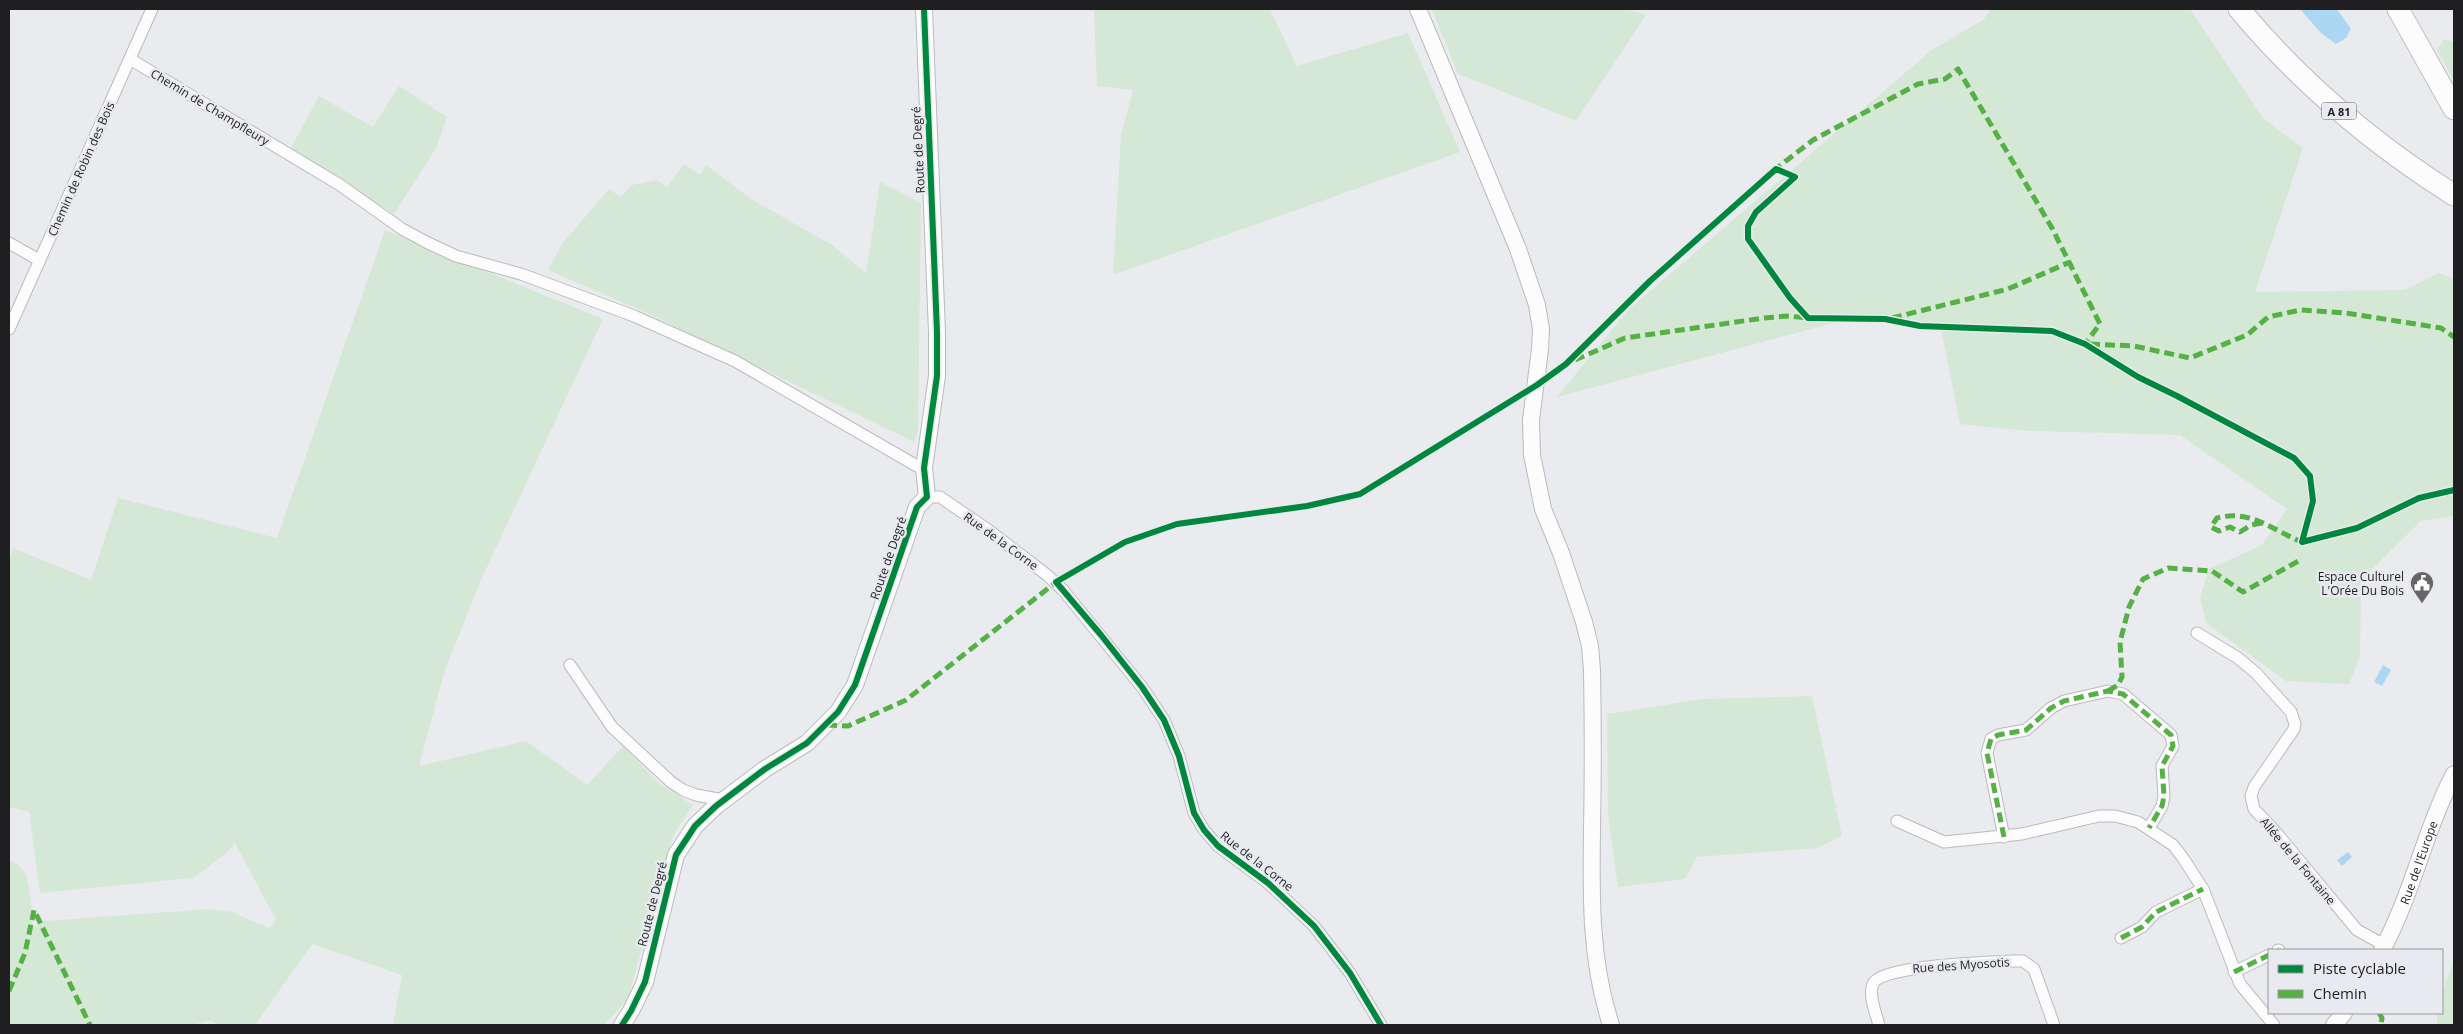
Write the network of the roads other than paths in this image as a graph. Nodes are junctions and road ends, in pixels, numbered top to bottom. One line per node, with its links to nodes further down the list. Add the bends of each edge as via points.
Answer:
1 (152, 9): 6 (street, Chemin de Robin des Bois)
2 (924, 9): 12 (street, Route de Degré, via 937,376)
3 (1418, 9): 29 (street, via 1520,256 1537,305 1541,329 1532,455 1543,509 1561,553 1590,646 1594,947)
4 (2239, 9): 8 (highway, A 81, via 2305,82 2411,168)
5 (2398, 9): 7 (highway)
6 (130, 59): 10 (street, Chemin de Robin des Bois); 12 (street, Chemin de Champfleury, via 340,185 402,229 428,243 456,256 521,274 651,323 735,361)
7 (2454, 109)
8 (2454, 195)
9 (9, 244): 10 (street)
10 (39, 260): 11 (street, Chemin de Robin des Bois)
11 (9, 329)
12 (924, 468): 13 (street, Route de Degré)
13 (927, 497): 17 (street, Route de Degré, via 916,507 855,685 838,712 807,743); 28 (street, Rue de la Corne, via 940,497 1047,574 1101,634 1164,720 1180,756 1194,814 1204,830 1218,846 1268,883 1314,926 1350,973)
14 (2197, 633): 23 (street, Allée de la Fontaine, via 2256,673 2291,712 2294,729 2254,787 2254,809 2357,930)
15 (570, 665): 17 (street, via 612,726 671,782 696,796)
16 (2454, 774): 23 (street, Rue de l'Europe)
17 (724, 800): 27 (street, Route de Degré, via 695,826 676,855 645,982)
18 (1897, 821): 20 (street, via 1944,842)
19 (2148, 828): 20 (street, via 2127,818 2099,816); 20 (street, via 2162,806 2162,766 2173,746 2171,734 2123,694 2108,692 2064,702 2051,708 2026,730 1991,739 1987,753); 21 (street, via 2173,845)
20 (2004, 837)
21 (2203, 889): 22 (street, via 2156,912 2142,927); 25 (street)
22 (2122, 938)
23 (2383, 948)
24 (2268, 955): 25 (street)
25 (2234, 972): 32 (street, via 2245,992)
26 (2343, 1014): 33 (street)
27 (622, 1025)
28 (1381, 1025)
29 (1611, 1025)
30 (1879, 1025): 31 (street, Rue des Myosotis, via 1872,984 1880,976 1907,969 2023,961 2034,969)
31 (2054, 1025)
32 (2274, 1025)
33 (2334, 1025)

